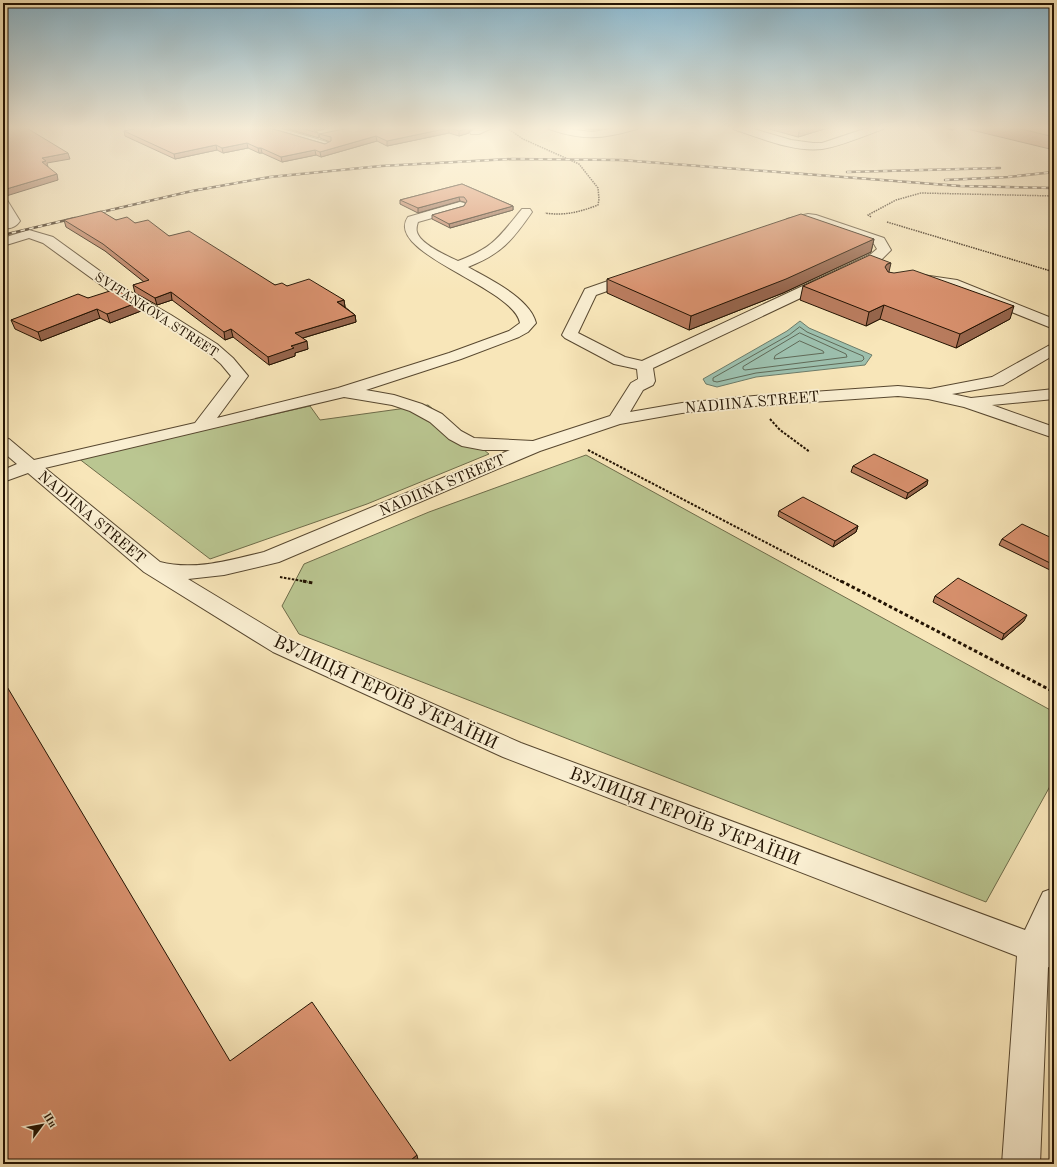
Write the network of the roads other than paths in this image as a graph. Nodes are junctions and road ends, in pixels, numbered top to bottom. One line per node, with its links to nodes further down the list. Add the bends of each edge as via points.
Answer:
1 (3, 203): 4 (street, via 14,221)
2 (460, 206): 7 (street, via 412,220 411,232 427,249)
3 (526, 212): 7 (street, via 495,248 485,255)
4 (8, 225)
5 (777, 227): 12 (street, via 808,218 816,219 879,242 884,250 876,257)
6 (3, 242): 18 (street, SVITANKOVA STREET, via 29,234 48,240 117,290 211,347 227,361 240,376)
7 (457, 266): 13 (street, via 524,312 528,323 514,334 462,354)
8 (650, 272): 12 (street, via 590,292 570,335 620,361)
9 (899, 278): 10 (street, via 952,283)
10 (1054, 324)
11 (1054, 349): 14 (street, via 997,381)
12 (644, 366): 17 (street, via 647,381 637,387)
13 (344, 392): 18 (street); 21 (street, via 415,406 468,442)
14 (928, 394): 16 (street); 17 (street, NADIINA STREET, via 898,391 754,402 682,408)
15 (1054, 394): 16 (street)
16 (969, 403): 19 (street)
17 (616, 420): 21 (street, NADIINA STREET)
18 (201, 427): 22 (street)
19 (1054, 433)
20 (3, 443): 22 (street, NADIINA STREET)
21 (534, 447): 24 (street, NADIINA STREET, via 271,557 208,570 176,572)
22 (31, 466): 23 (street); 24 (street, NADIINA STREET)
23 (3, 476)
24 (152, 567): 26 (street, ВУЛИЦЯ ГЕРОЇВ УКРАЇНИ, via 282,646 512,750)
25 (1054, 902): 26 (street)
26 (1043, 951): 27 (street)
27 (1021, 1164)

